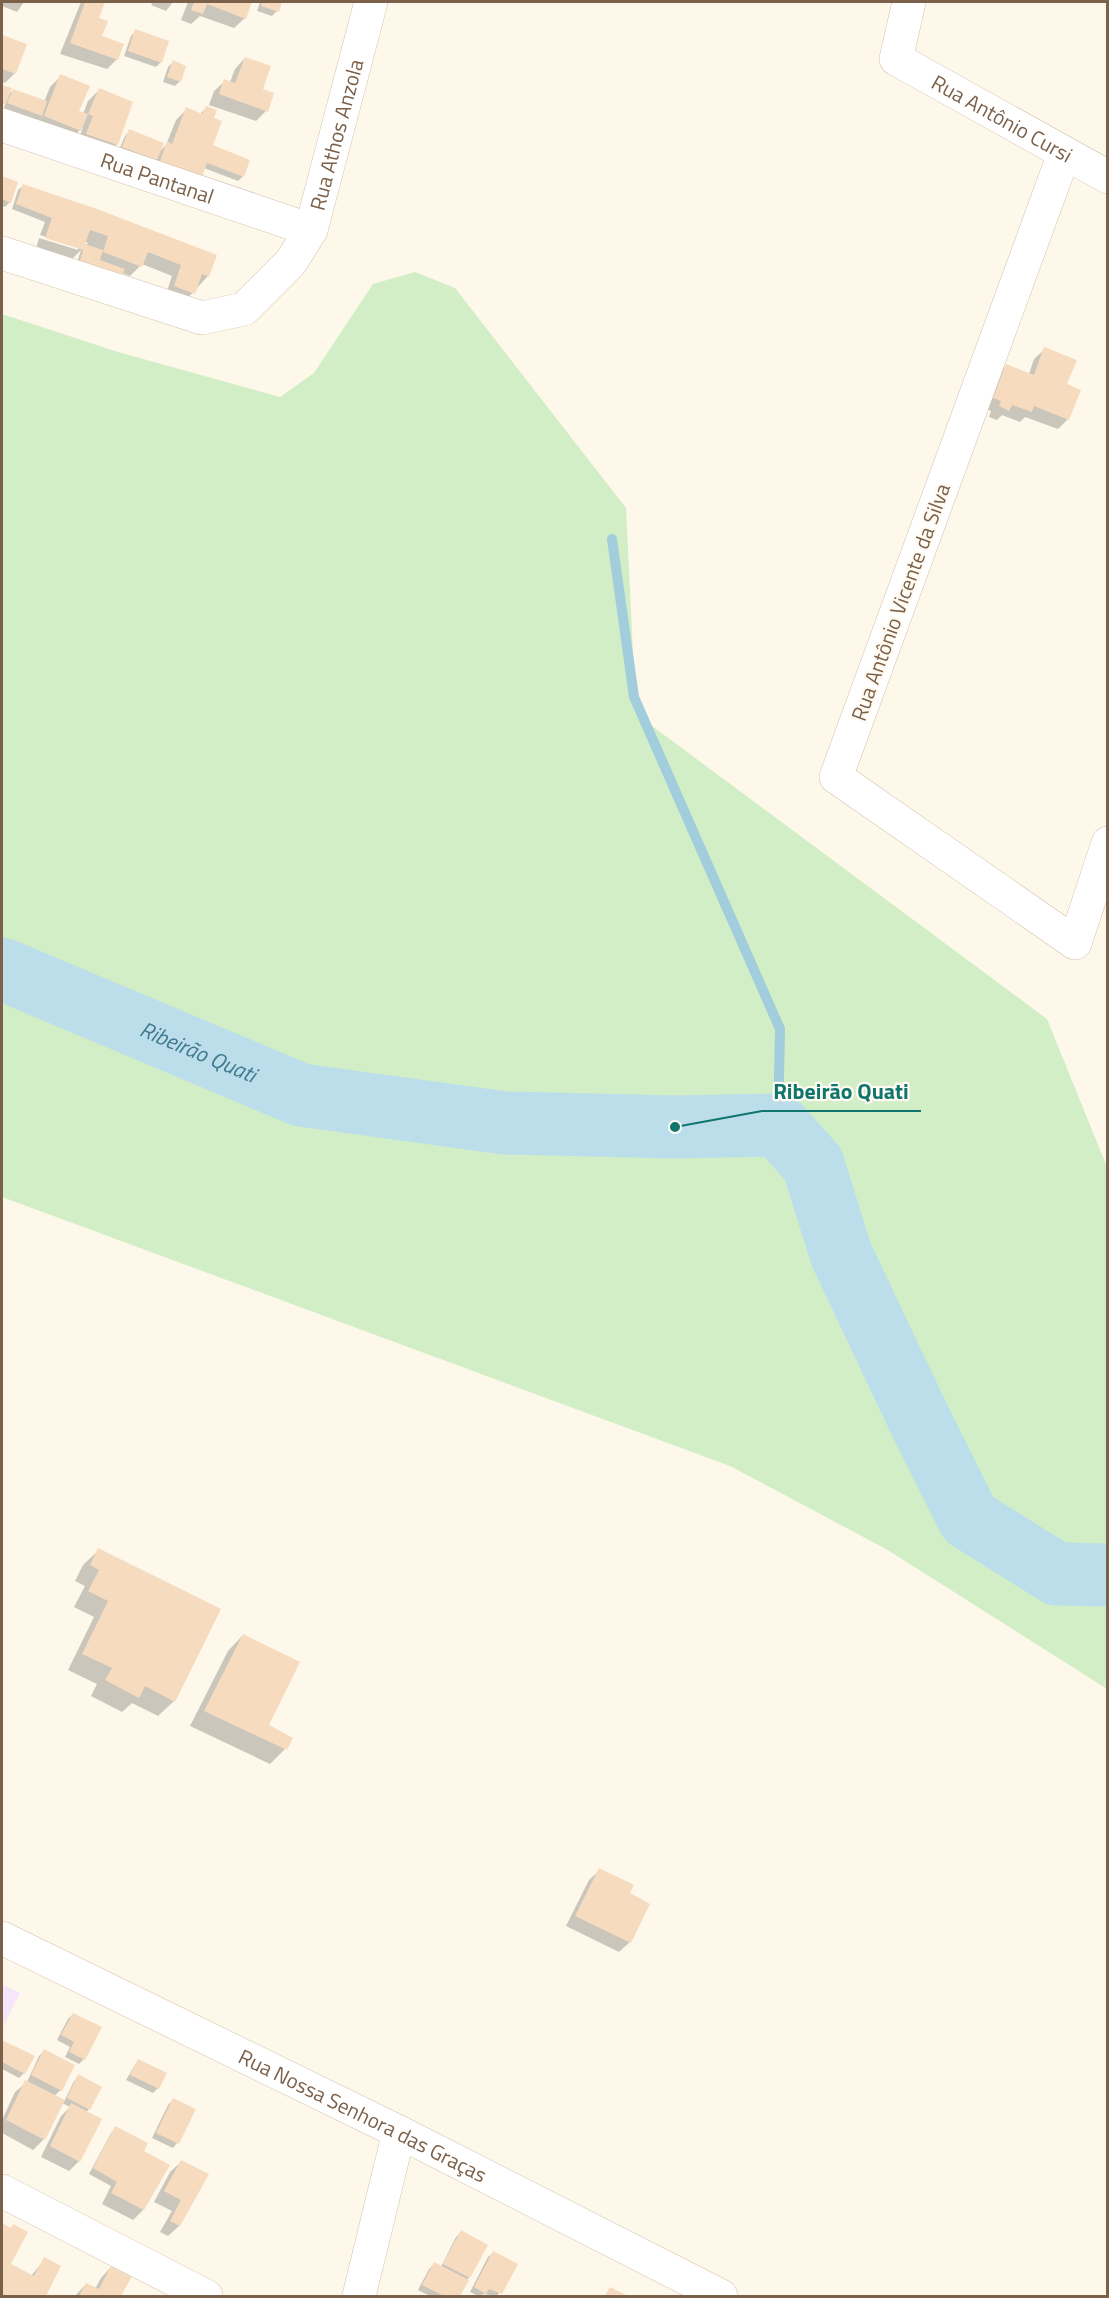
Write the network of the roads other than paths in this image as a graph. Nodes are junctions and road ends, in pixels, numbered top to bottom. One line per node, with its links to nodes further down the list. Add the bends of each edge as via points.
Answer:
1 (371, 2): 6 (street, Rua Athos Anzola)
2 (909, 2): 4 (street, Rua Antônio Cursi, via 896,59)
3 (2, 125): 6 (street, Rua Pantanal)
4 (1064, 154): 5 (street, Rua Antônio Cursi); 8 (street, Rua Antônio Vicente da Silva, via 836,777 1075,943)
5 (1107, 177)
6 (311, 230): 7 (street, Rua Athos Anzola, via 291,262 244,309 202,318)
7 (2, 253)
8 (1107, 843)
9 (2, 1938): 10 (street, Rua Nossa Senhora das Graças)
10 (399, 2132): 13 (street); 14 (street, Rua Nossa Senhora das Graças)
11 (2, 2192): 12 (street)
12 (206, 2296)
13 (359, 2296)
14 (721, 2296)

